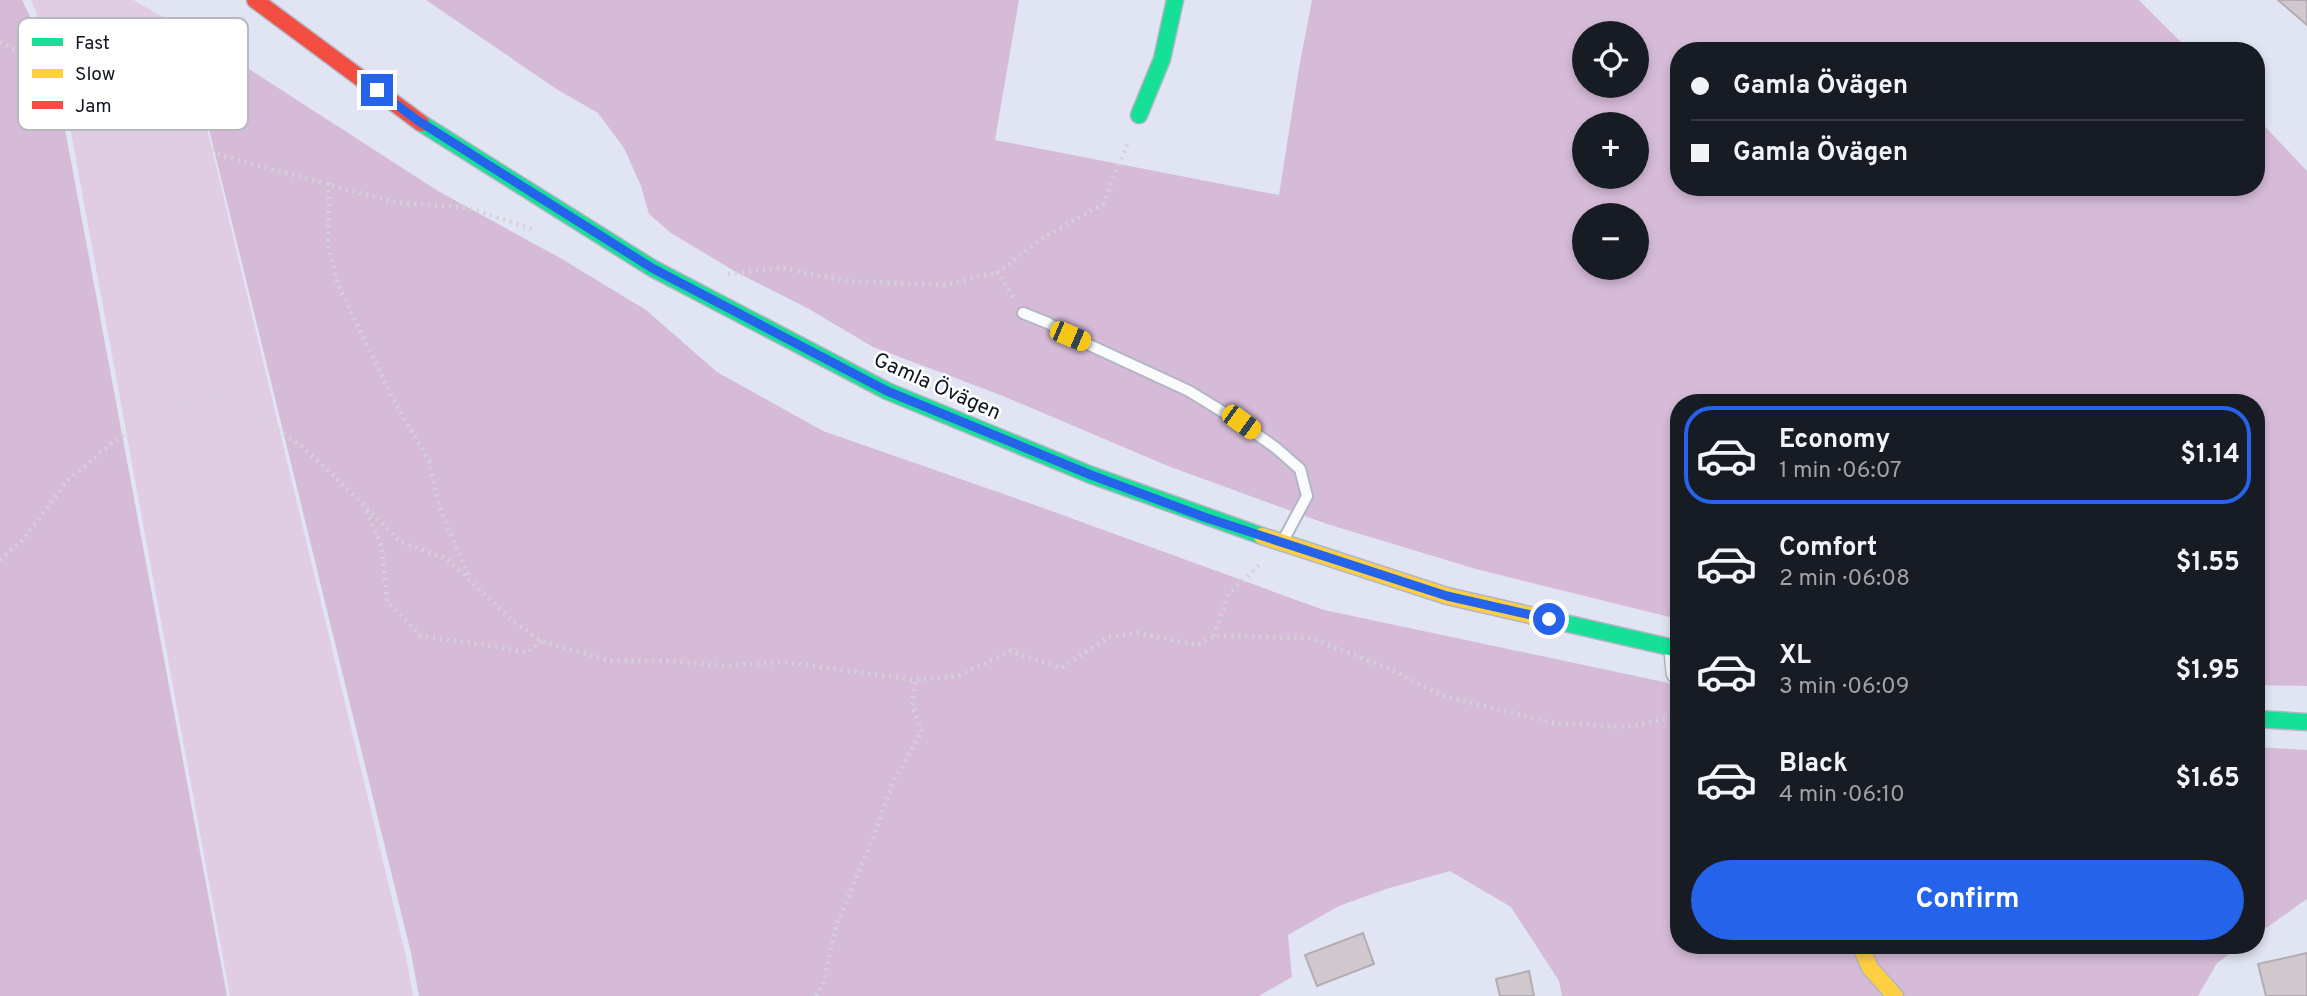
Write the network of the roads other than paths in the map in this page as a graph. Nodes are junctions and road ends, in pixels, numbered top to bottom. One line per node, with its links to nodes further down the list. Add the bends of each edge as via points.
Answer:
1 (255, 0): 5 (main road, Gamla Övägen, via 417,120 664,274 887,391 1091,475)
2 (1175, 0): 3 (main road, via 1162,59)
3 (1139, 115)
4 (1023, 313): 5 (lane, via 1189,391 1241,422 1300,469 1307,496)
5 (1283, 542): 6 (main road, Gamla Övägen, via 1447,596)
6 (1670, 647)
7 (2265, 720): 8 (main road)
8 (2307, 722)
9 (1864, 954): 10 (main road)
10 (1895, 996)

